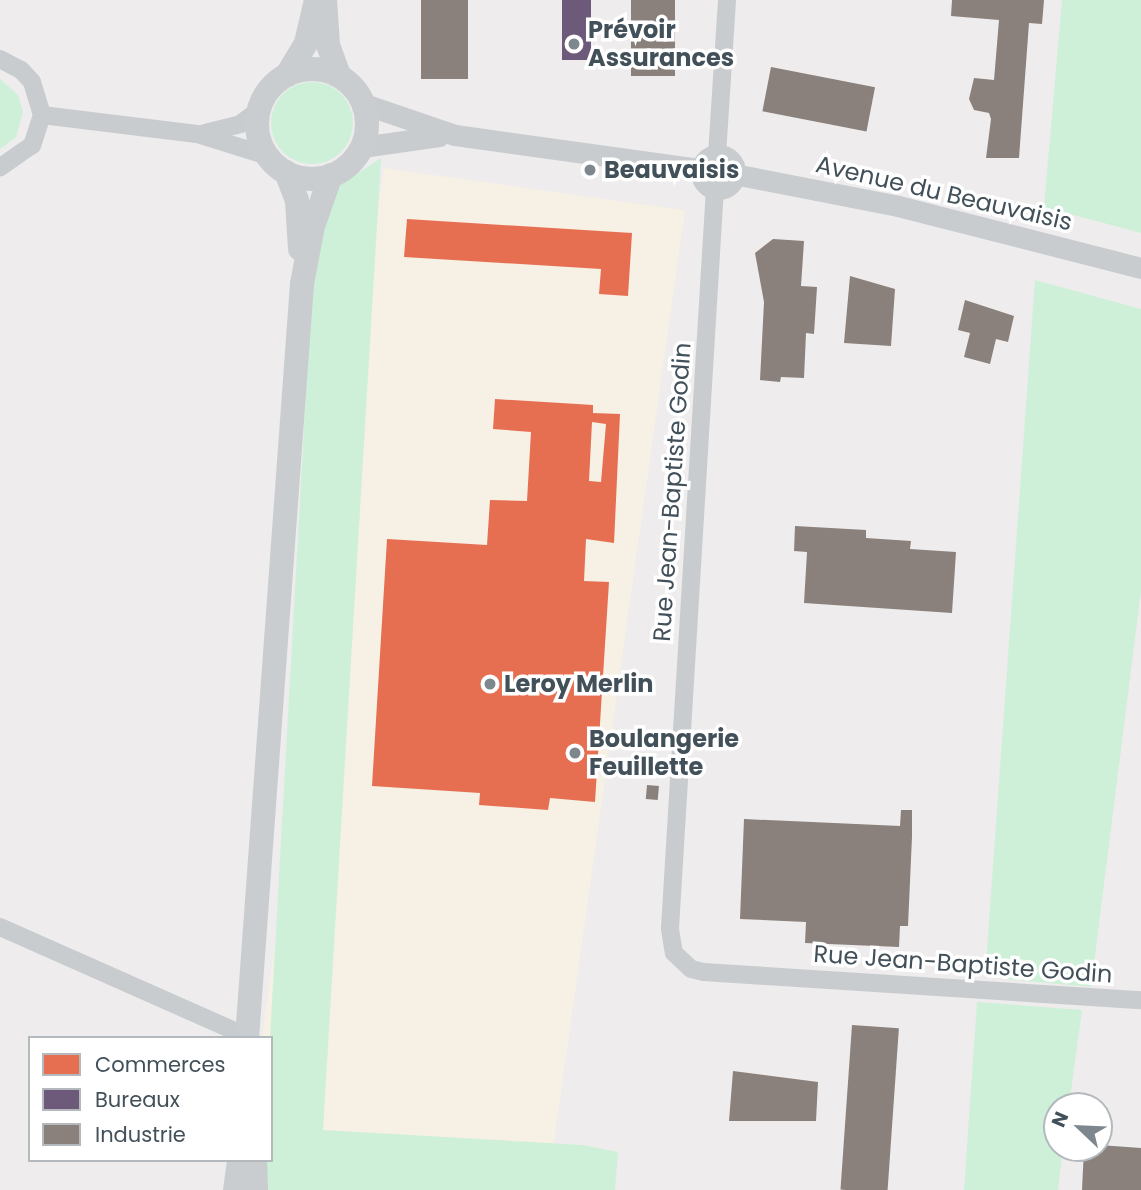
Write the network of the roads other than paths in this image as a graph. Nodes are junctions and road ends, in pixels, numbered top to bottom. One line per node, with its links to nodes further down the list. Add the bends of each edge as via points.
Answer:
1 (316, 0): 5 (main road, via 306,43)
2 (325, 0): 6 (main road, via 328,45)
3 (727, 0): 13 (street)
4 (0, 59): 9 (street, via 32,82)
5 (287, 75): 6 (main road, via 309,69); 8 (main road, via 270,90)
6 (339, 75): 7 (main road)
7 (364, 104): 11 (street); 12 (main road, via 367,126)
8 (259, 110): 10 (street, via 232,127); 14 (main road, via 258,134)
9 (42, 115): 10 (street); 15 (street, via 32,145)
10 (197, 134): 14 (street)
11 (455, 135): 12 (street, via 390,139); 13 (street)
12 (362, 147): 17 (main road, via 349,164)
13 (709, 162): 16 (street, via 730,161); 18 (street, via 703,181)
14 (277, 164): 17 (main road, via 308,178); 20 (main road, via 297,200)
15 (0, 167)
16 (734, 174): 18 (street, via 728,185); 19 (street, Avenue du Beauvaisis, via 925,212)
17 (331, 175): 20 (main road, via 313,226)
18 (715, 188): 22 (street, Rue Jean-Baptiste Godin, via 670,929 674,953 691,969 704,972)
19 (1141, 268)
20 (302, 284): 24 (main road)
21 (0, 927): 23 (street)
22 (1141, 1000)
23 (250, 1036)
24 (252, 1036)
25 (239, 1162): 27 (main road)
26 (255, 1162): 28 (main road)
27 (235, 1190)
28 (256, 1190)

